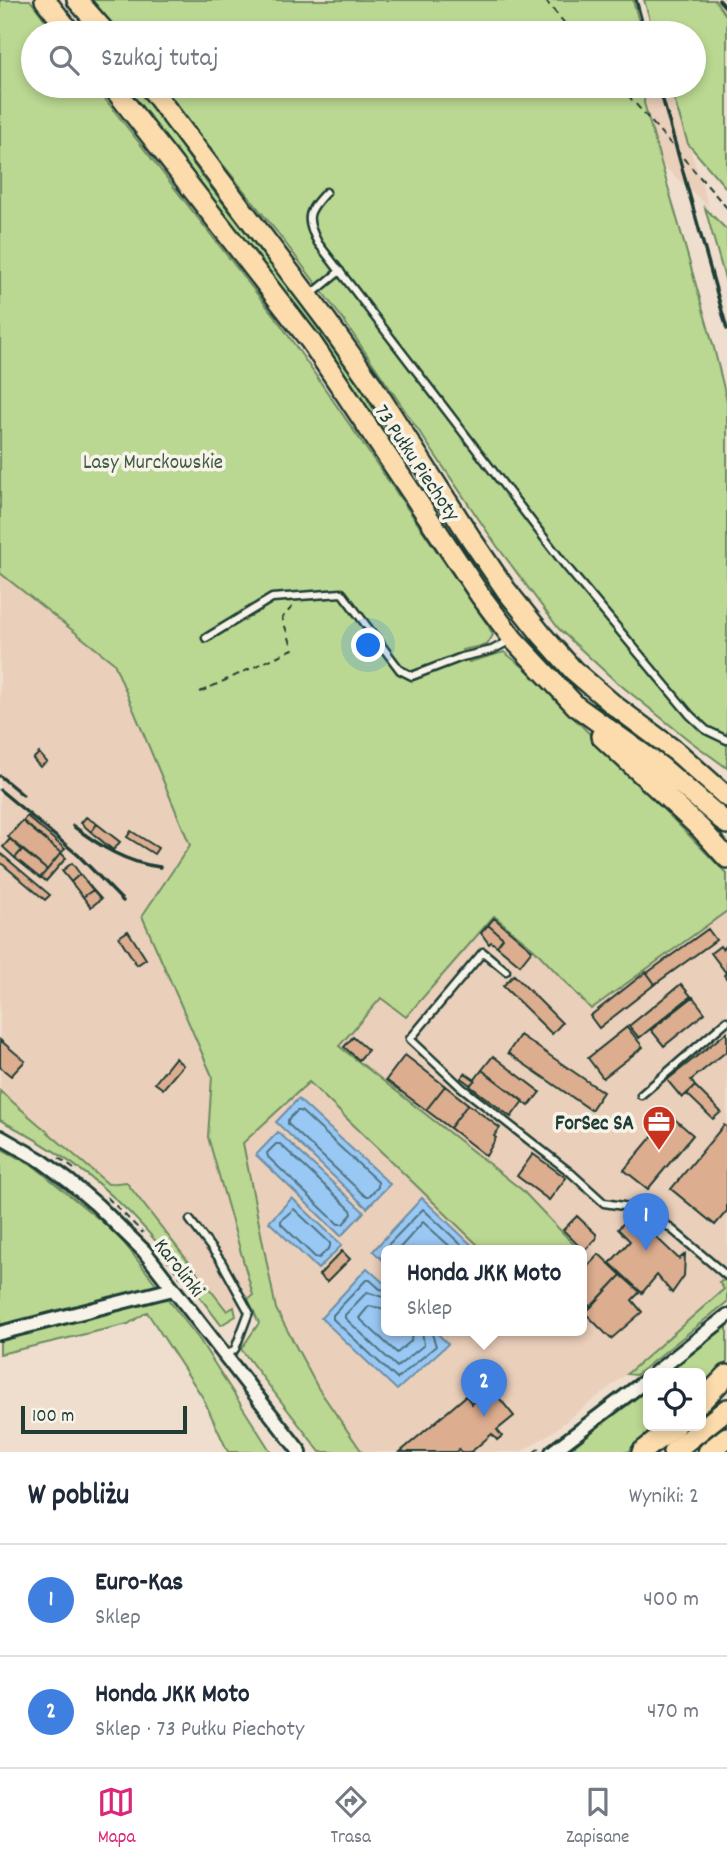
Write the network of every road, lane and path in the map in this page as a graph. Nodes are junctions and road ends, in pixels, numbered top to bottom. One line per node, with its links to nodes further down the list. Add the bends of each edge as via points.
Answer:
1 (45, 0): 4 (main road)
2 (77, 0): 5 (main road)
3 (545, 0): 6 (path)
4 (62, 21)
5 (95, 21)
6 (563, 21)
7 (121, 98): 16 (main road, 73 Pułku Piechoty, via 304,333)
8 (158, 98): 13 (main road, 73 Pułku Piechoty)
9 (631, 98): 11 (path)
10 (326, 192): 12 (lane, via 312,207 308,222)
11 (727, 208)
12 (340, 271): 13 (lane); 19 (lane, via 565,565 690,715)
13 (309, 296): 20 (main road, 73 Pułku Piechoty, via 478,550 542,635 573,670)
14 (303, 595): 15 (lane, via 272,598); 16 (lane, via 342,593 400,670 412,676); 17 (path, via 282,618 293,649)
15 (206, 638)
16 (513, 639): 18 (main road, 73 Pułku Piechoty)
17 (200, 692)
18 (576, 706): 23 (main road, 73 Pułku Piechoty, via 661,767); 24 (main road)
19 (727, 740)
20 (678, 753): 21 (main road); 22 (main road, 73 Pułku Piechoty)
21 (727, 785)
22 (727, 797)
23 (727, 824)
24 (727, 858)
25 (506, 971): 30 (lane, via 483,952 410,1039 461,1087 604,1203 649,1210)
26 (727, 1021): 27 (lane)
27 (641, 1095)
28 (0, 1138): 31 (street, Karolinki, via 42,1161 97,1205 144,1251)
29 (190, 1220): 34 (lane, via 221,1261 249,1312 235,1349)
30 (727, 1276)
31 (173, 1289): 33 (street); 34 (street, Karolinki)
32 (727, 1315): 35 (street)
33 (0, 1333)
34 (225, 1357): 44 (street, Karolinki)
35 (661, 1368)
36 (727, 1376): 39 (main road)
37 (643, 1382): 45 (street)
38 (727, 1387): 40 (main road)
39 (706, 1399)
40 (706, 1401)
41 (727, 1409): 47 (main road)
42 (669, 1431): 46 (main road)
43 (727, 1437): 48 (main road)
44 (300, 1452)
45 (552, 1452)
46 (642, 1452)
47 (673, 1452)
48 (708, 1452)

